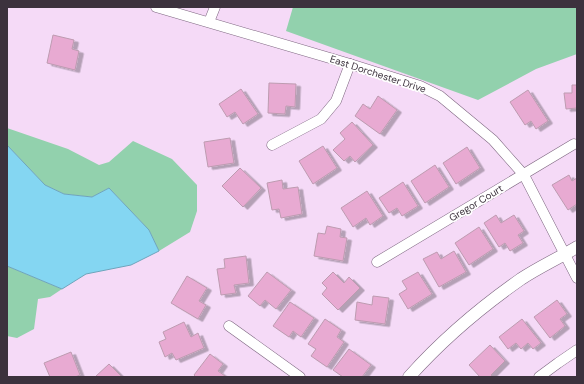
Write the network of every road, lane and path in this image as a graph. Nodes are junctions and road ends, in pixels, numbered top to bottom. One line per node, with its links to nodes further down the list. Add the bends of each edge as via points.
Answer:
1 (156, 7): 3 (street, East Dorchester Drive)
2 (215, 7): 3 (street)
3 (209, 22): 4 (street, East Dorchester Drive)
4 (350, 64): 6 (street, via 336,101 321,119); 7 (street, East Dorchester Drive, via 420,86 440,96 493,140)
5 (574, 144): 7 (street, Gregor Court)
6 (272, 146)
7 (524, 175): 9 (street, East Dorchester Drive); 10 (street, Gregor Court)
8 (577, 247): 9 (street)
9 (564, 255): 11 (street, East Dorchester Drive); 15 (street, via 523,278 482,308 448,337)
10 (377, 262)
11 (577, 278)
12 (229, 326): 14 (street)
13 (577, 350): 16 (street)
14 (300, 377)
15 (409, 377)
16 (539, 377)

